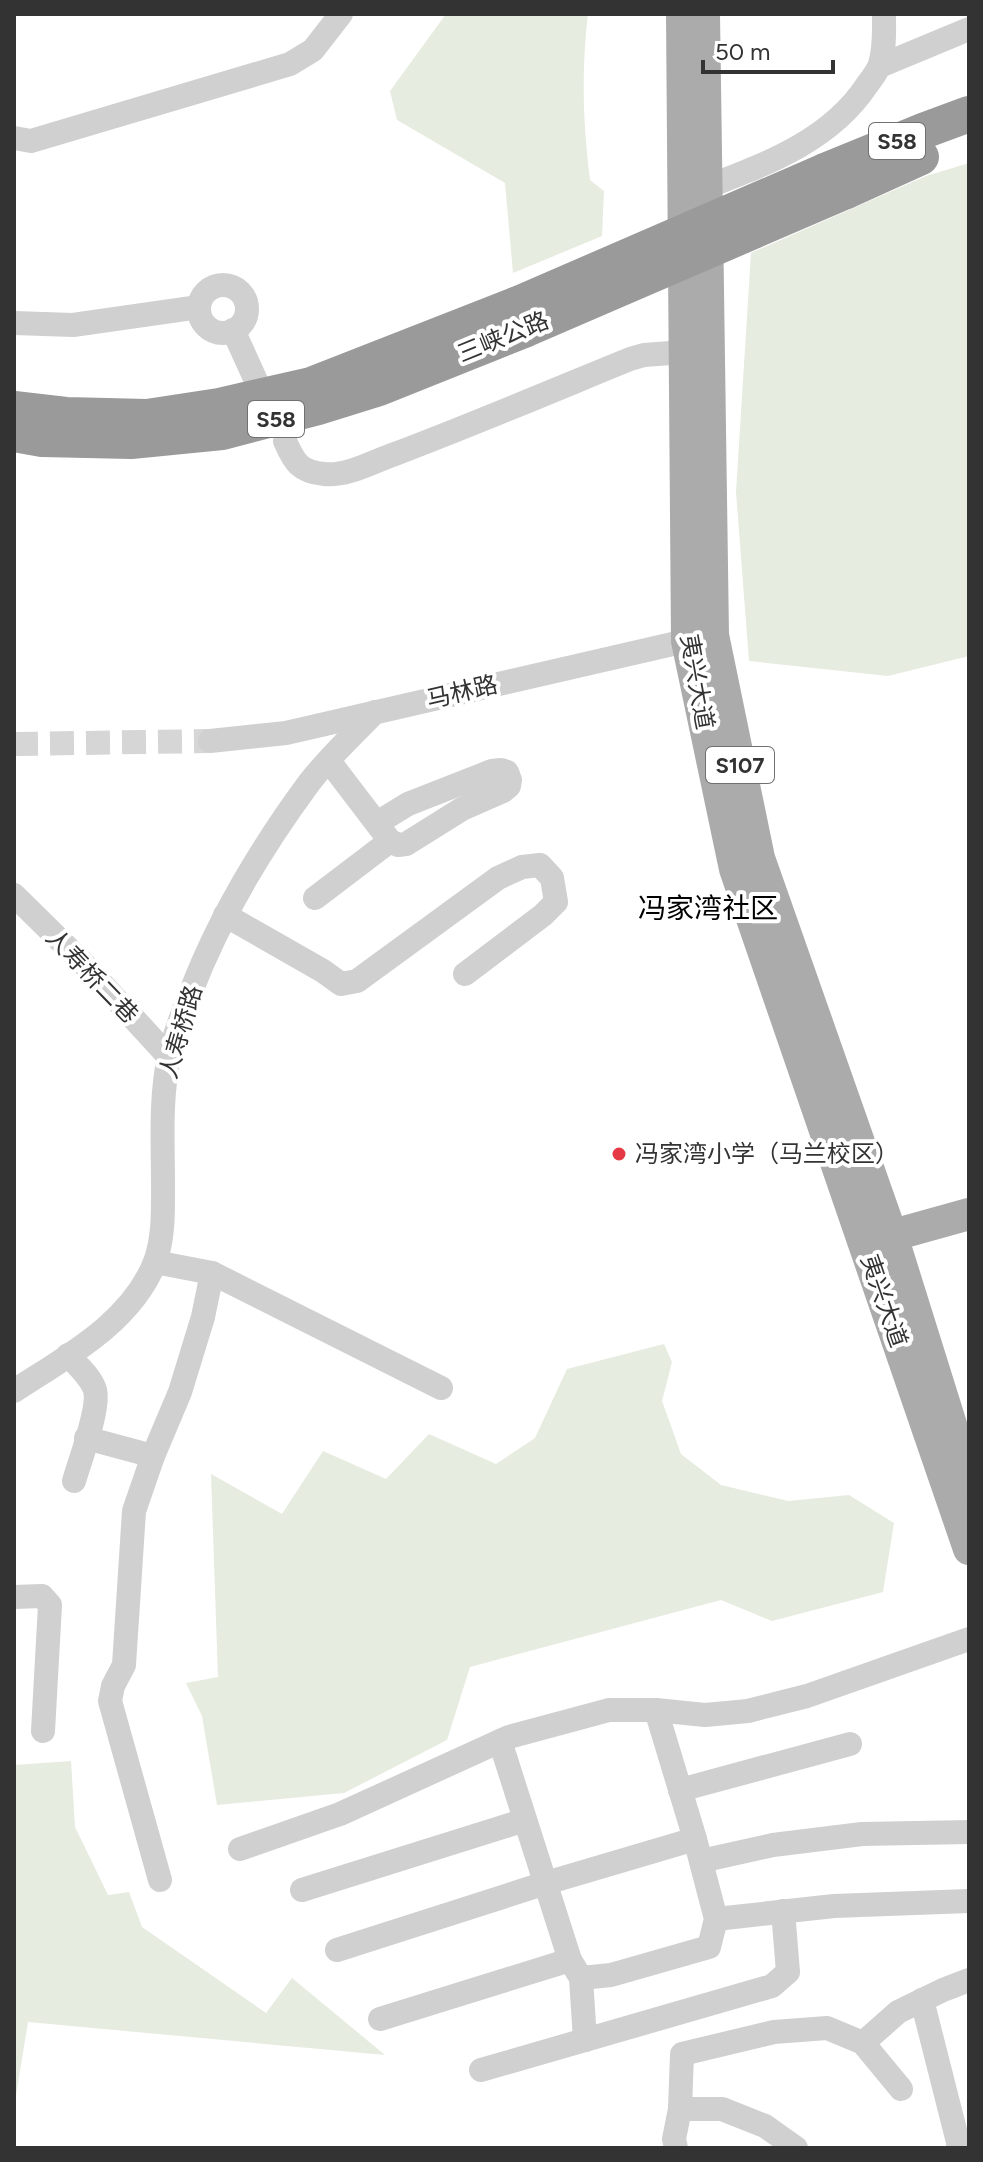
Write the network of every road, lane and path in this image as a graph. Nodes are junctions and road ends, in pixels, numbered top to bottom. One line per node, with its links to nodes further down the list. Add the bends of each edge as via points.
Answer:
1 (341, 14): 8 (street, via 313,50 290,64 31,141)
2 (682, 14): 16 (main road, 夷兴大道)
3 (704, 14): 11 (main road, 夷兴大道 / S107)
4 (884, 14): 6 (street)
5 (969, 29): 6 (street)
6 (880, 66): 11 (street, via 834,123 793,151)
7 (969, 114): 10 (highway, 三峡公路 / S58, via 923,131)
8 (14, 138)
9 (969, 139): 10 (highway, 三峡公路 / S58)
10 (836, 181): 13 (highway, 三峡公路 / S58, bridge)
11 (707, 187): 21 (main road, 夷兴大道 / S107)
12 (199, 307): 14 (street, via 73,325); 15 (street, via 209,328); 15 (street, via 213,287 235,288 245,299 246,314)
13 (521, 317): 18 (highway, 三峡公路 / S58, via 311,385 219,406 147,417); 19 (highway, 三峡公路 / S58, via 379,388 222,432 131,441)
14 (14, 323)
15 (233, 330): 17 (street)
16 (684, 352): 20 (street, via 630,359 348,471 327,475 305,470); 21 (main road, 夷兴大道)
17 (258, 385)
18 (14, 409)
19 (14, 434)
20 (285, 441)
21 (700, 638): 22 (street, 马林路); 31 (main road, 夷兴大道 / S107, via 759,858)
22 (375, 712): 23 (street, 马林路, via 286,733); 24 (street, 人寿桥路)
23 (210, 741)
24 (329, 761): 25 (street, via 384,832); 27 (street, 人寿桥路, via 258,857)
25 (315, 898)
26 (15, 899): 29 (street, 人寿桥二巷)
27 (225, 915): 28 (street, via 341,984 357,981 498,878 540,865 552,878 556,902); 29 (street, 人寿桥路)
28 (465, 974)
29 (169, 1057): 32 (street, 人寿桥路, via 163,1100 162,1234)
30 (969, 1214): 31 (main road)
31 (878, 1240): 40 (main road, 夷兴大道 / S107); 41 (main road, 夷兴大道)
32 (155, 1262): 33 (street); 34 (street, 人寿桥路, via 114,1321)
33 (212, 1273): 35 (street); 38 (street, via 180,1392)
34 (68, 1355): 36 (street, 人寿桥路); 37 (street, via 95,1390)
35 (441, 1388)
36 (14, 1391)
37 (86, 1438): 38 (street); 39 (street)
38 (153, 1456): 53 (street, via 134,1511 124,1665 110,1701)
39 (74, 1481)
40 (969, 1482)
41 (969, 1549)
42 (14, 1597): 45 (street, via 42,1596 50,1605)
43 (969, 1639): 44 (street, via 807,1696 748,1711 705,1715)
44 (656, 1710): 46 (street, via 609,1710); 48 (street)
45 (43, 1731)
46 (500, 1741): 49 (street); 51 (street, via 340,1814)
47 (850, 1744): 48 (street)
48 (680, 1790): 52 (street)
49 (525, 1820): 54 (street); 55 (street)
50 (969, 1832): 52 (street, via 847,1836)
51 (240, 1849)
52 (698, 1850): 54 (street); 58 (street)
53 (160, 1880)
54 (546, 1883): 59 (street); 60 (street)
55 (302, 1890)
56 (969, 1901): 57 (street)
57 (783, 1911): 58 (street); 64 (street, via 788,1972 772,1986)
58 (716, 1919): 60 (street, via 709,1947 611,1975)
59 (337, 1950)
60 (576, 1969): 63 (street); 64 (street)
61 (969, 1980): 62 (street)
62 (922, 2000): 65 (street, via 898,2012); 71 (street)
63 (380, 2019)
64 (585, 2040): 66 (street)
65 (863, 2043): 67 (street); 68 (street, via 827,2028 774,2032 682,2054)
66 (481, 2070)
67 (901, 2089)
68 (680, 2109): 69 (street); 70 (street, via 722,2109 765,2126)
69 (676, 2148)
70 (796, 2148)
71 (958, 2148)

